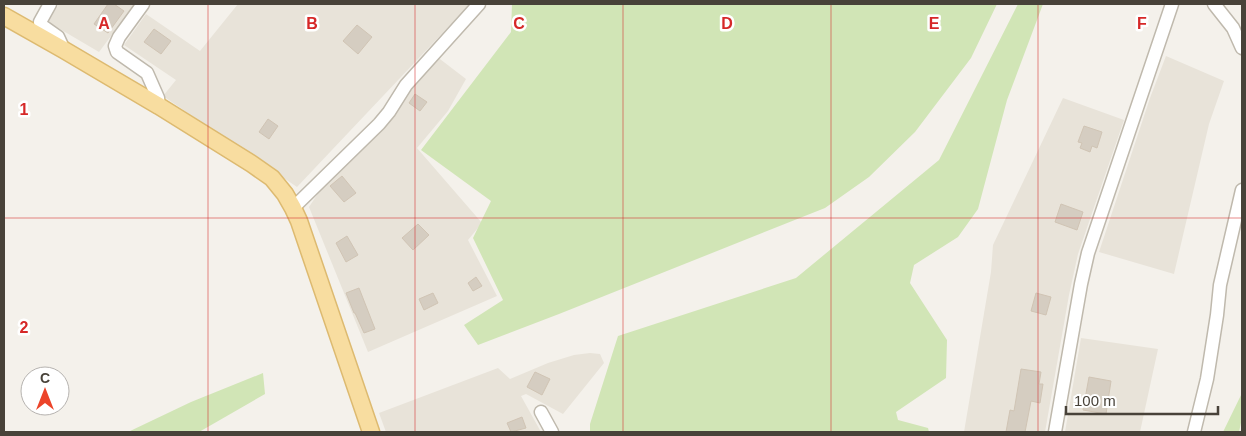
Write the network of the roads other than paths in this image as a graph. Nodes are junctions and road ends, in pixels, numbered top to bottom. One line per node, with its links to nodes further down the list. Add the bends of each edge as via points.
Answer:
1 (50, 4): 8 (street, via 40,22 58,37)
2 (144, 4): 9 (street, via 115,46 118,52 147,73)
3 (479, 4): 11 (street, via 406,85 379,124)
4 (1172, 4): 15 (street, via 1088,253)
5 (1214, 4): 7 (street, via 1234,28)
6 (4, 16): 8 (main road)
7 (1242, 48)
8 (64, 50): 9 (main road)
9 (159, 106): 11 (main road, via 272,178)
10 (1242, 190): 16 (street, via 1220,285 1207,379)
11 (294, 208): 13 (main road)
12 (541, 412): 14 (street)
13 (371, 432)
14 (552, 432)
15 (1055, 432)
16 (1194, 432)

